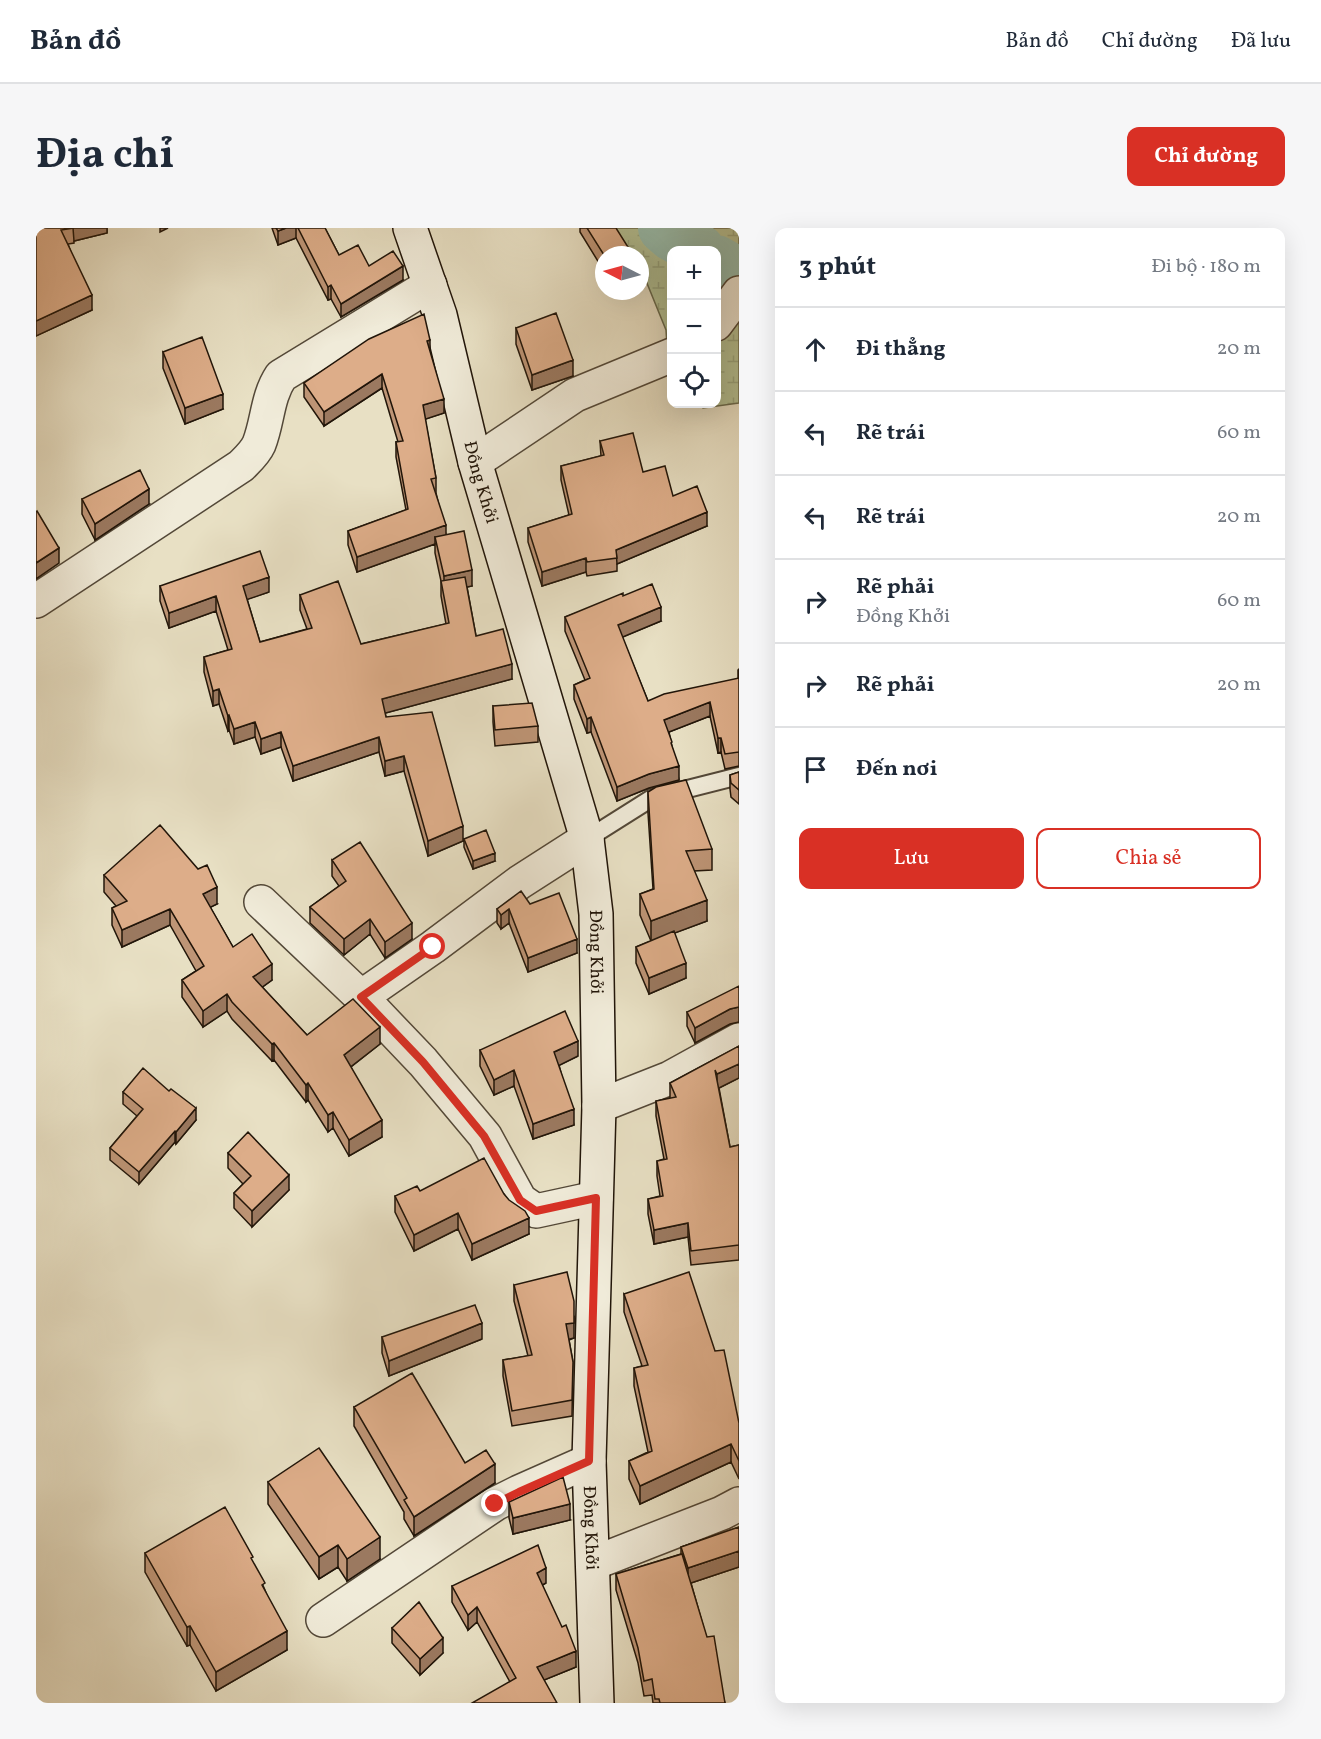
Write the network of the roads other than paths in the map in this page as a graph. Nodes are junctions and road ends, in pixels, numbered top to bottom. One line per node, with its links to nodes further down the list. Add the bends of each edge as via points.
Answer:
1 (410, 228): 2 (street, Đồng Khởi)
2 (430, 285): 4 (street, Đồng Khởi); 5 (street, via 281,376 274,387 259,443 241,466)
3 (667, 357): 4 (street, via 575,395)
4 (475, 462): 7 (street, Đồng Khởi)
5 (36, 601)
6 (739, 776): 7 (lane, via 652,798)
7 (586, 839): 9 (street); 11 (street, Đồng Khởi, via 596,914)
8 (261, 902): 9 (street)
9 (361, 997): 12 (street, via 423,1062 484,1136 520,1200 536,1211)
10 (739, 1040): 11 (street, via 670,1078)
11 (599, 1106): 12 (street, Đồng Khởi)
12 (596, 1198): 13 (street, Đồng Khởi)
13 (589, 1461): 15 (street, Đồng Khởi); 16 (street, via 495,1504)
14 (739, 1504): 15 (street)
15 (594, 1563): 17 (street, Đồng Khởi)
16 (323, 1620)
17 (597, 1703)

